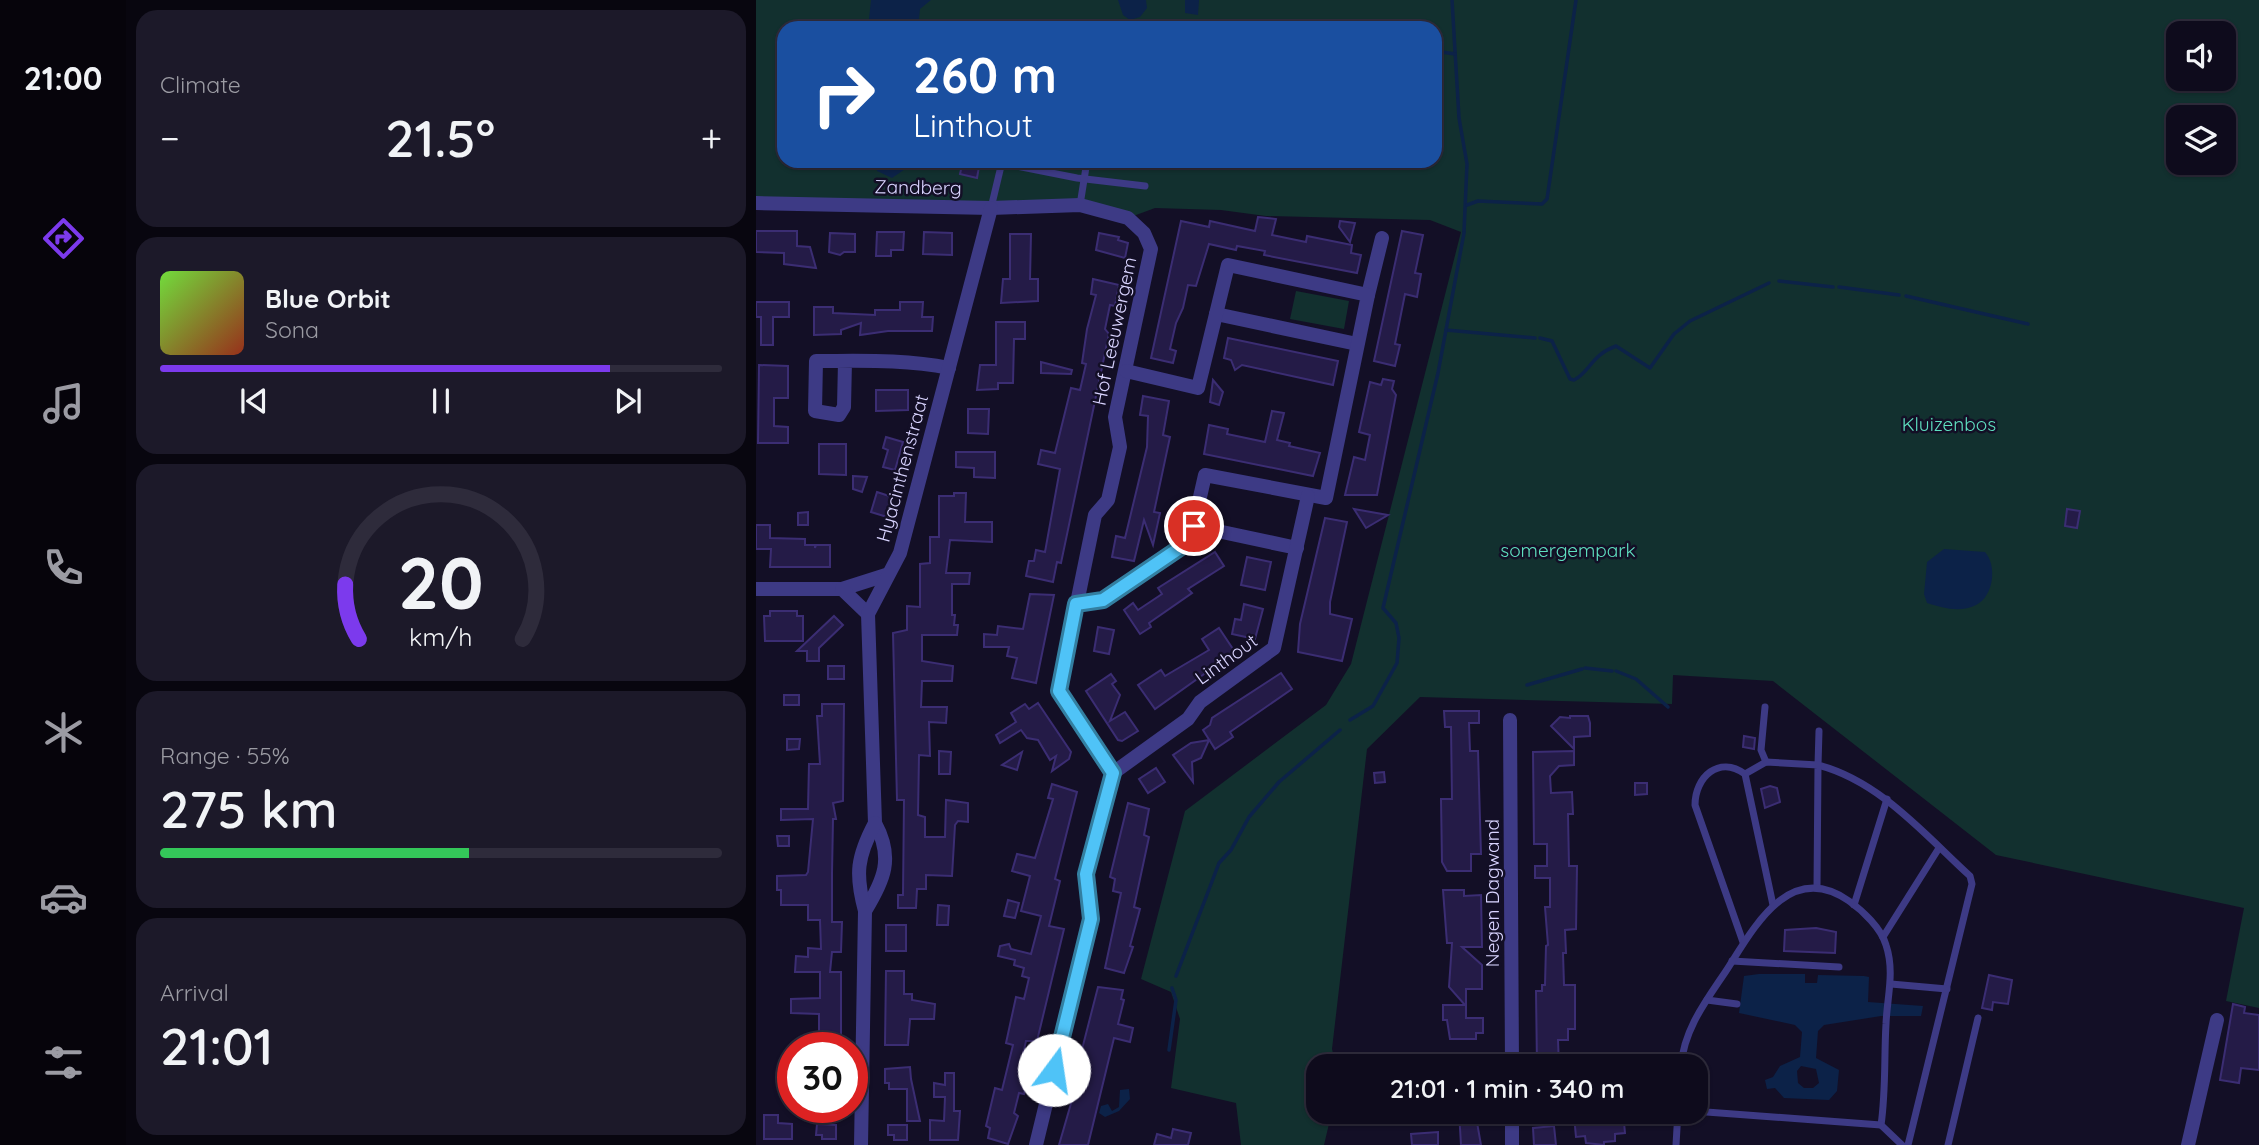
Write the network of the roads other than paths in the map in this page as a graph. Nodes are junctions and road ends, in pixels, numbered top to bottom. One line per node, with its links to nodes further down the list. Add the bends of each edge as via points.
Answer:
1 (1001, 168): 8 (lane)
2 (1031, 168): 4 (lane)
3 (1086, 168): 4 (lane)
4 (1084, 179): 5 (lane); 7 (lane)
5 (1145, 186)
6 (756, 203): 8 (street, Zandberg)
7 (1080, 205): 8 (street, Zandberg); 15 (street, Hof Leeuwergem, via 1128,218 1144,233 1151,249)
8 (991, 208): 14 (street, Hyacinthenstraat)
9 (1382, 238): 10 (street)
10 (1368, 295): 11 (street, via 1228,265); 12 (street)
11 (1216, 314): 12 (street); 15 (street, via 1198,388)
12 (1357, 344): 16 (street, via 1326,498)
13 (845, 361): 14 (street, via 922,362)
14 (949, 368): 19 (street, Hyacinthenstraat, via 900,553)
15 (1126, 371): 22 (street, Hof Leeuwergem, via 1115,417 1121,447 1108,500 1095,515)
16 (1308, 496): 17 (street, via 1205,475); 18 (street, Linthout)
17 (1194, 526): 18 (street); 22 (street, via 1190,541 1103,600)
18 (1297, 548): 29 (street, Linthout, via 1274,648)
19 (886, 575): 21 (street); 23 (street, Hyacinthenstraat)
20 (756, 589): 21 (street)
21 (842, 589): 23 (street)
22 (1076, 604): 29 (street, Hof Leeuwergem, via 1059,691)
23 (868, 614): 32 (street, Hyacinthenstraat)
24 (1765, 707): 27 (lane, via 1762,750)
25 (1510, 720): 48 (street, Negen Dagwand)
26 (1819, 731): 28 (lane)
27 (1766, 762): 28 (lane); 30 (lane)
28 (1818, 765): 31 (lane); 34 (lane)
29 (1113, 773): 55 (street, via 1086,874 1091,919)
30 (1745, 774): 35 (lane); 39 (lane, via 1734,766 1719,766 1704,775 1695,790 1695,805)
31 (1887, 799): 33 (lane); 36 (lane)
32 (875, 824): 37 (street, Hyacinthenstraat, via 860,851 858,886); 37 (street, Hyacinthenstraat, via 884,840 884,881)
33 (1939, 848): 38 (lane); 43 (lane, via 1970,876 1973,890)
34 (1817, 887): 35 (lane); 36 (lane)
35 (1773, 905): 39 (lane)
36 (1854, 905): 38 (lane)
37 (865, 911): 54 (street, Hyacinthenstraat)
38 (1883, 937): 42 (lane)
39 (1743, 942): 40 (lane)
40 (1732, 961): 41 (lane); 44 (lane)
41 (1839, 967)
42 (1891, 984): 43 (lane); 53 (lane)
43 (1947, 989): 59 (lane)
44 (1707, 1000): 45 (lane); 49 (lane, via 1693,1021)
45 (1737, 1004)
46 (1978, 1018): 60 (lane)
47 (2217, 1020): 61 (street)
48 (1511, 1054)
49 (1682, 1054)
50 (1708, 1112): 53 (lane)
51 (1512, 1124): 56 (street)
52 (1677, 1124): 57 (lane)
53 (1881, 1125): 58 (lane)
54 (861, 1145)
55 (1036, 1145)
56 (1512, 1145)
57 (1676, 1145)
58 (1902, 1145)
59 (1908, 1145)
60 (1948, 1145)
61 (2188, 1145)

